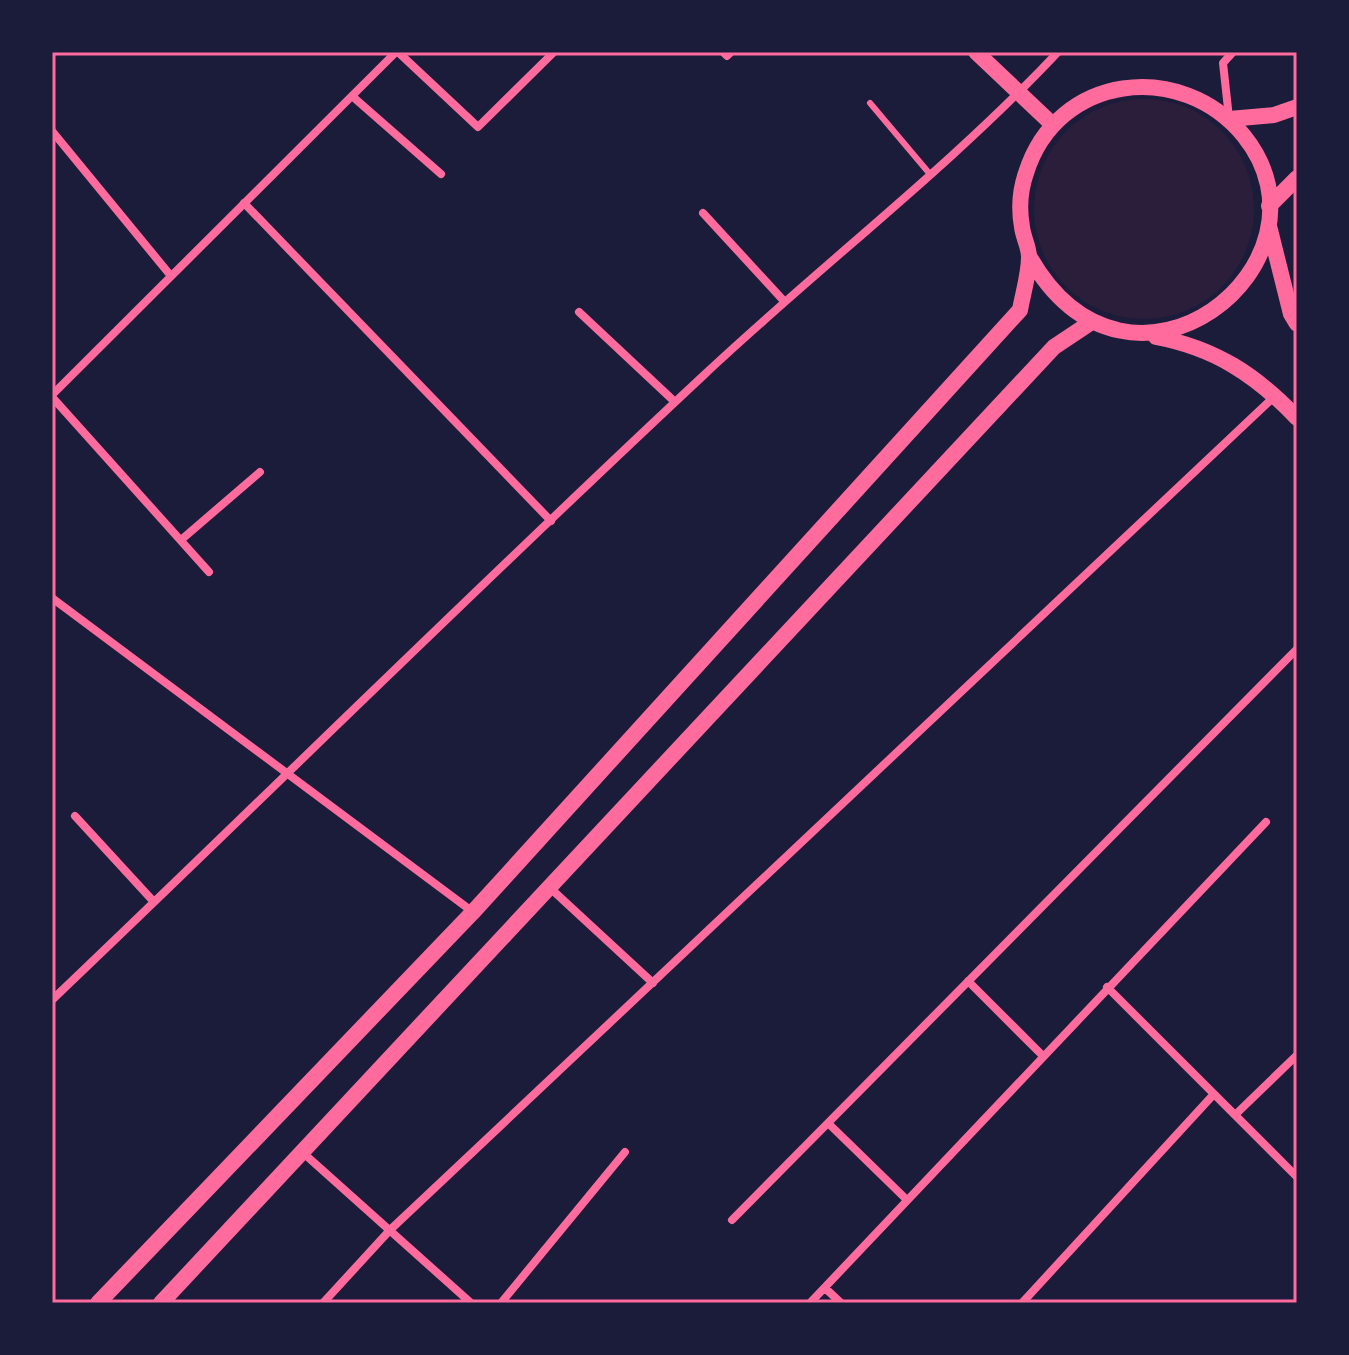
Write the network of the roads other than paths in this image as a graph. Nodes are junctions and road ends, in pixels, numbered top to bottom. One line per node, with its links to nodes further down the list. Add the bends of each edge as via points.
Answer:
1 (397, 52): 2 (street, via 478,127); 9 (street)
2 (554, 52)
3 (723, 52): 4 (street)
4 (731, 52)
5 (976, 52): 8 (main road)
6 (1058, 52): 8 (street)
7 (1233, 52): 12 (street, via 1223,63)
8 (1021, 92): 13 (main road); 15 (street)
9 (352, 96): 16 (street); 18 (street)
10 (870, 103): 15 (lane)
11 (1297, 107): 12 (main road)
12 (1229, 119): 13 (main road, via 1203,100 1172,89 1140,86 1097,96); 20 (main road, via 1263,174)
13 (1053, 125): 21 (main road, via 1025,174 1022,229)
14 (52, 131): 22 (street)
15 (929, 173): 23 (street)
16 (441, 174)
17 (1297, 178): 20 (main road)
18 (244, 203): 22 (street); 33 (street)
19 (703, 213): 23 (street)
20 (1268, 214): 26 (main road); 27 (main road, via 1258,259 1237,292 1207,317 1170,330)
21 (1029, 256): 25 (main road, via 1044,283); 43 (main road, via 1020,310)
22 (171, 276): 28 (street)
23 (783, 300): 30 (street)
24 (579, 312): 30 (street)
25 (1093, 321): 27 (main road); 41 (main road, via 1054,347)
26 (1297, 324)
27 (1131, 332): 29 (main road, via 1190,344 1227,359)
28 (52, 396): 34 (street)
29 (1276, 396): 31 (main road); 45 (street)
30 (675, 402): 33 (street)
31 (1297, 418)
32 (260, 472): 34 (street)
33 (551, 521): 38 (street)
34 (181, 540): 35 (street)
35 (209, 572)
36 (52, 598): 38 (street)
37 (1297, 649): 44 (street)
38 (289, 775): 42 (street); 43 (street)
39 (75, 816): 42 (street)
40 (1266, 822): 46 (street)
41 (549, 887): 45 (street); 53 (main road)
42 (154, 902): 47 (street)
43 (473, 912): 60 (main road)
44 (968, 981): 49 (street); 52 (street)
45 (653, 983): 58 (street)
46 (1107, 987): 49 (street); 50 (street)
47 (52, 1000)
48 (1297, 1055): 51 (street)
49 (1043, 1056): 56 (street)
50 (1214, 1094): 51 (street); 67 (street)
51 (1235, 1115): 55 (street)
52 (828, 1123): 56 (street); 57 (street)
53 (301, 1151): 58 (street); 61 (main road)
54 (625, 1152): 64 (street)
55 (1297, 1177)
56 (906, 1199): 59 (street)
57 (732, 1220)
58 (390, 1230): 62 (street); 63 (street)
59 (825, 1288): 65 (street); 66 (street)
60 (98, 1303)
61 (161, 1303)
62 (323, 1303)
63 (471, 1303)
64 (501, 1303)
65 (810, 1303)
66 (841, 1303)
67 (1022, 1303)

